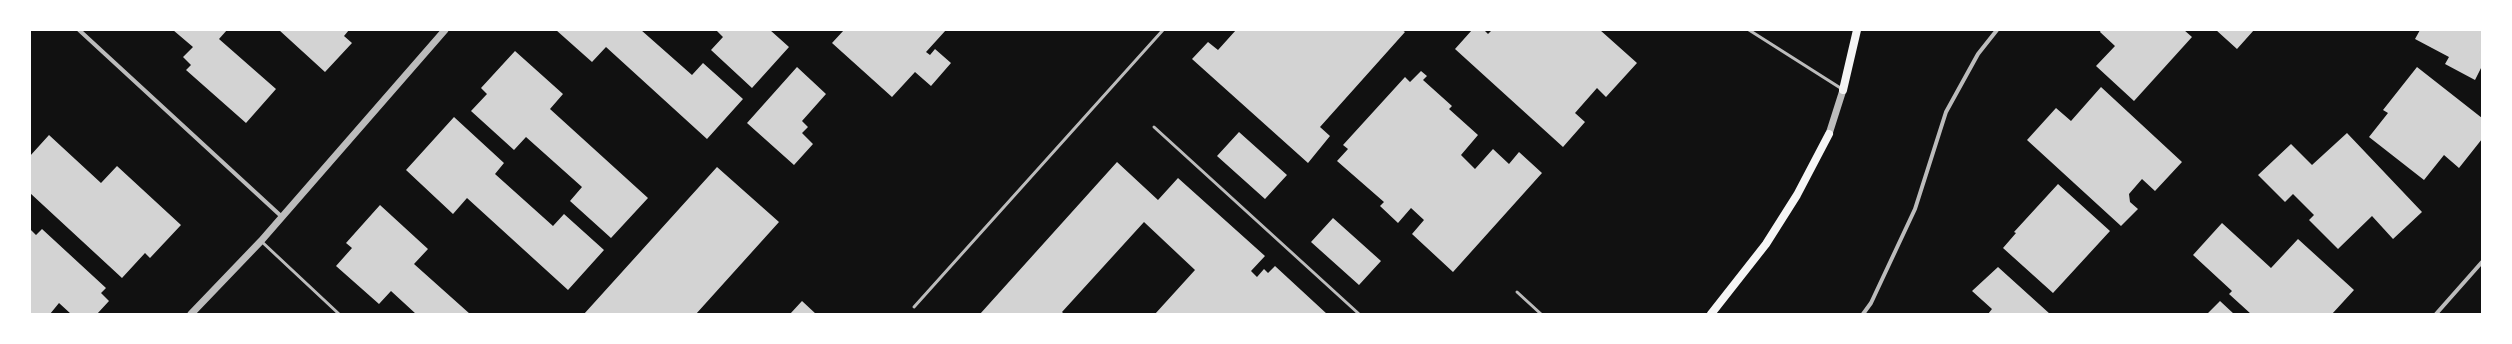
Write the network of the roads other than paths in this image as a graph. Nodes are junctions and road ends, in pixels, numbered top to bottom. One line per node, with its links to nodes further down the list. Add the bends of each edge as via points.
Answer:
1 (79, 30): 10 (street)
2 (445, 30): 10 (street)
3 (1163, 30): 14 (lane)
4 (1749, 30): 7 (lane)
5 (1857, 30): 7 (main road)
6 (1996, 30): 20 (street, via 1978,54 1946,112 1915,209 1871,303)
7 (1843, 90): 9 (street)
8 (1154, 127): 17 (lane)
9 (1829, 134): 19 (main road, via 1797,194 1766,244)
10 (281, 216): 11 (street)
11 (261, 241): 15 (street); 16 (lane)
12 (2482, 262): 21 (street)
13 (1517, 292): 18 (lane)
14 (914, 307)
15 (191, 314)
16 (339, 314)
17 (1359, 314)
18 (1541, 314)
19 (1712, 314)
20 (1863, 314)
21 (2436, 314)

